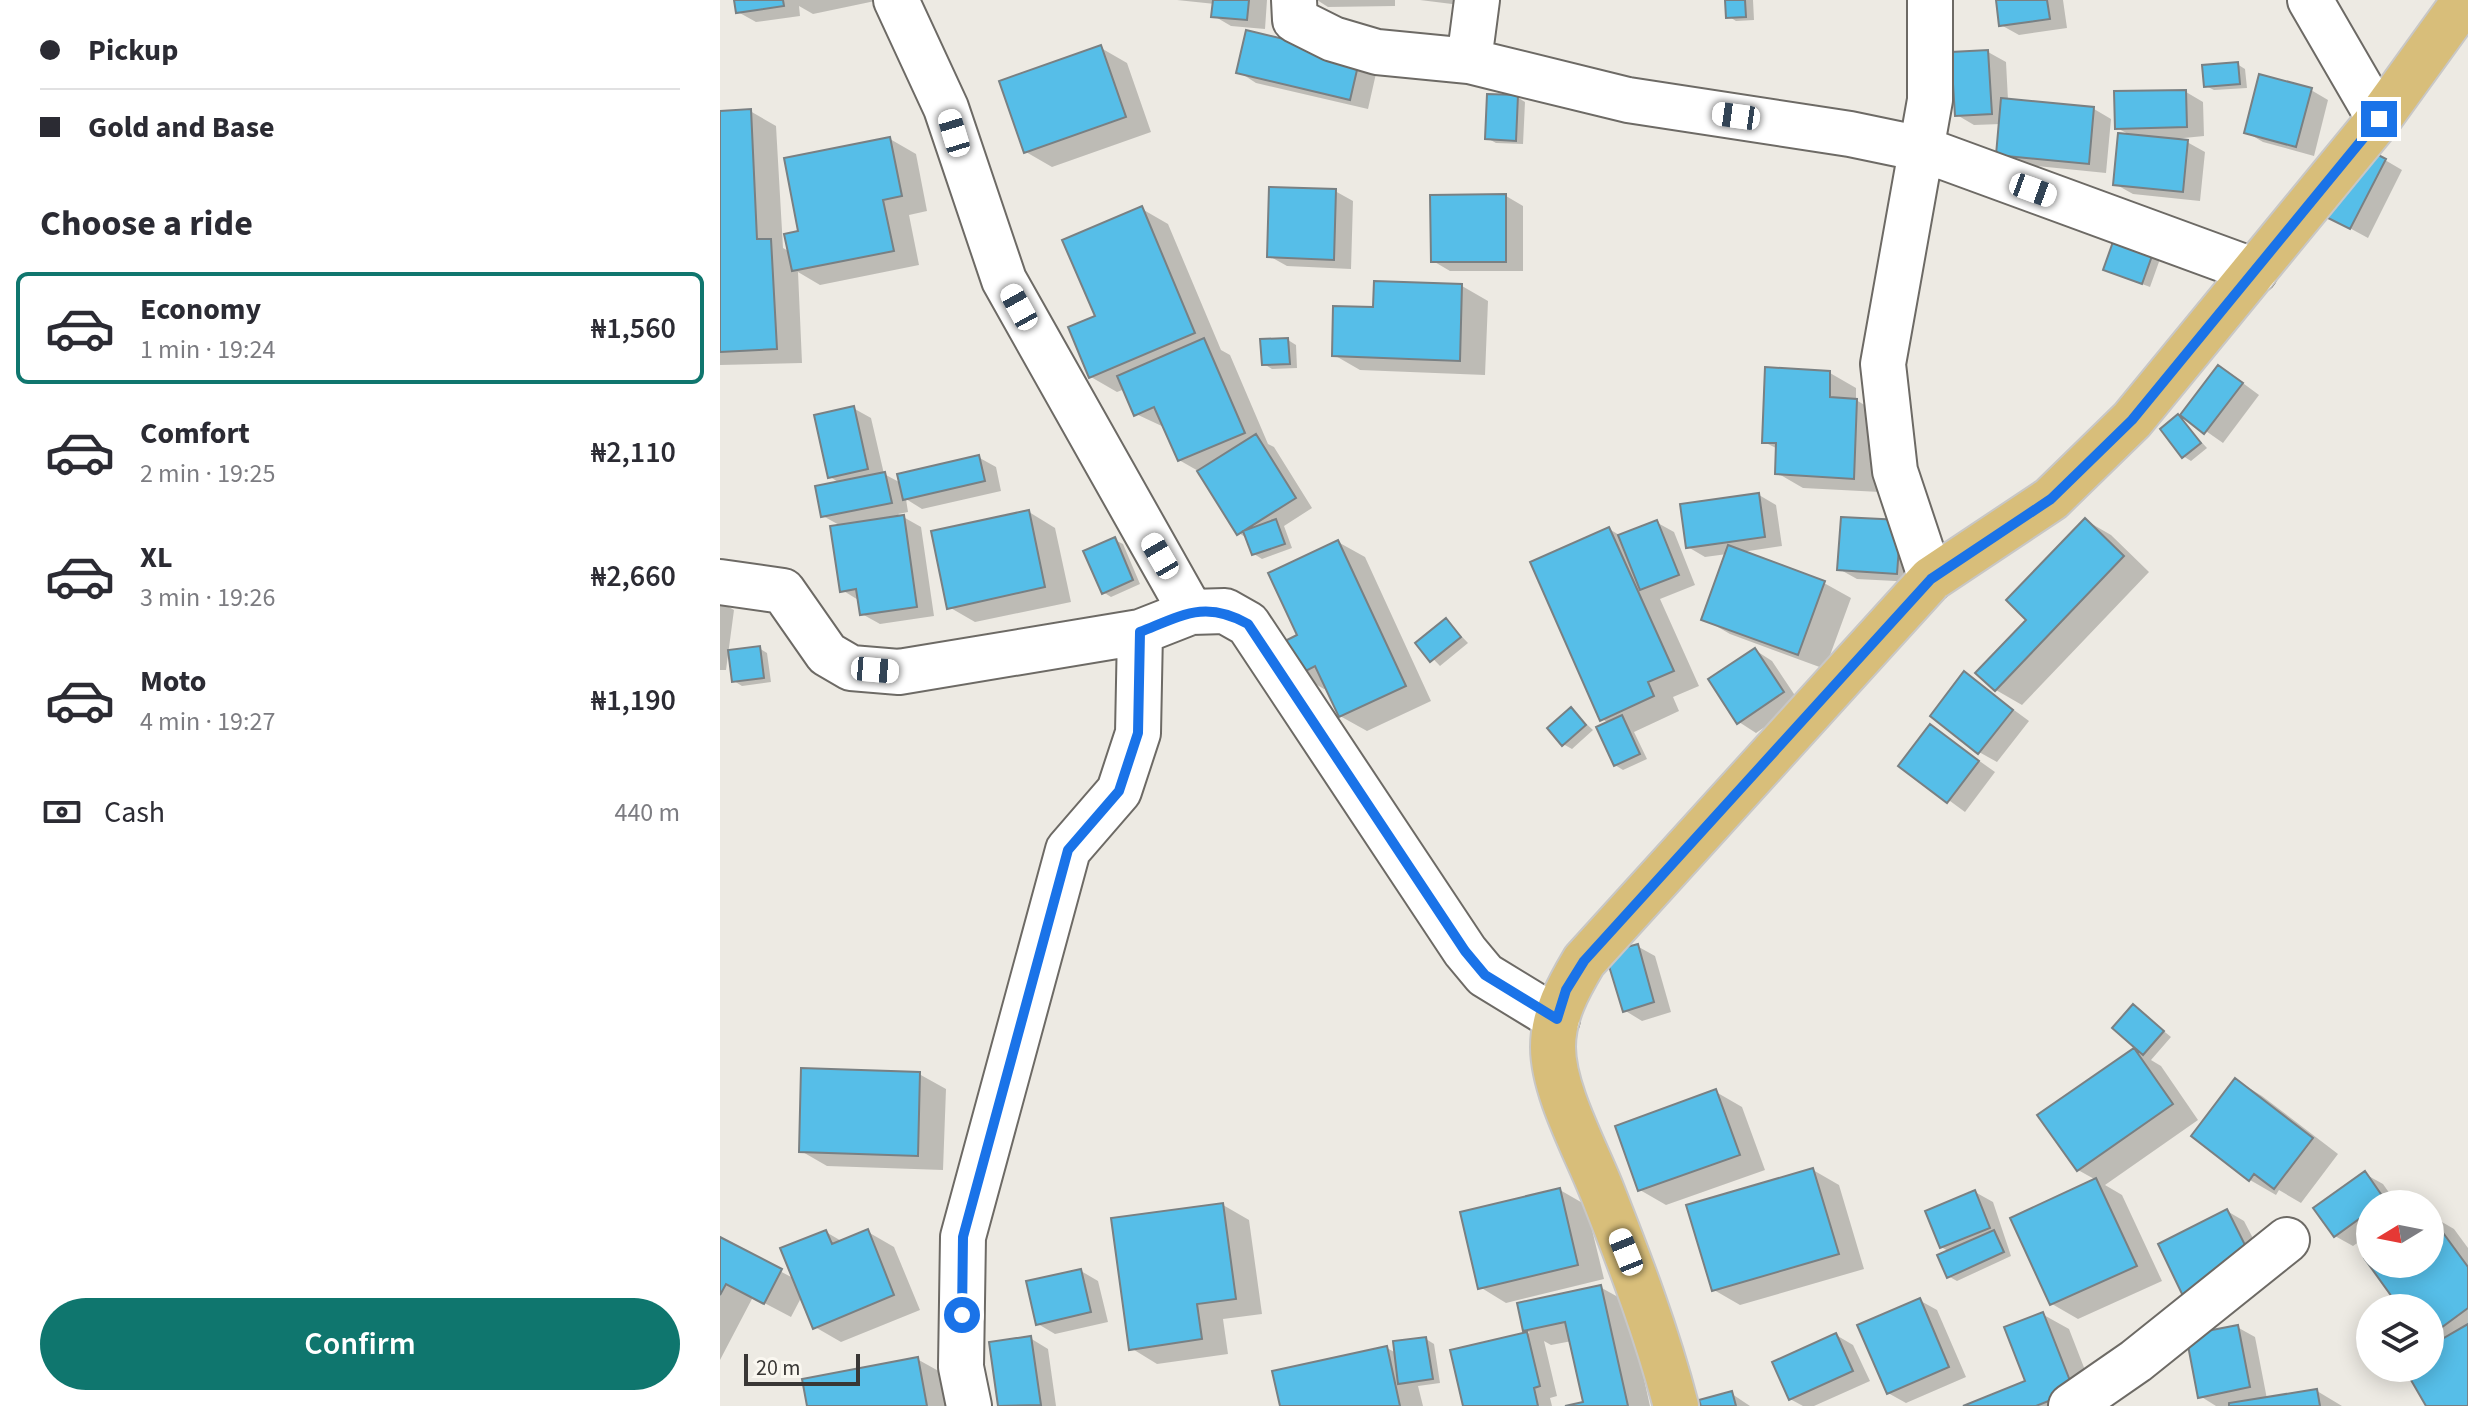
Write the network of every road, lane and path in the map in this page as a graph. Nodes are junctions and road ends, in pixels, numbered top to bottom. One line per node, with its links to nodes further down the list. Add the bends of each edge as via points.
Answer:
1 (896, 0): 13 (street, via 946,108 1004,280)
2 (1294, 0): 7 (street, via 1295,20 1333,39 1377,52)
3 (1477, 0): 7 (street)
4 (1930, 0): 9 (street, via 1930,100)
5 (2310, 0): 8 (street)
6 (2465, 0): 8 (main road)
7 (1469, 61): 9 (street, via 1628,100)
8 (2379, 119): 10 (main road)
9 (1922, 149): 10 (street); 11 (street, via 1883,364 1895,471)
10 (2255, 271): 11 (main road, via 2132,420 2051,499)
11 (1931, 579): 15 (main road, via 1584,961 1566,990)
12 (720, 582): 14 (street, via 783,591 827,654 851,668 899,672)
13 (1191, 612): 14 (street); 15 (street, via 1225,611 1248,624 1465,951 1485,975)
14 (1140, 632): 17 (street, via 1138,733 1119,791 1068,850 963,1237 961,1367)
15 (1557, 1019): 18 (main road, via 1553,1048 1559,1083 1631,1265)
16 (2287, 1240): 19 (street)
17 (969, 1406)
18 (1676, 1406)
19 (2071, 1406)

